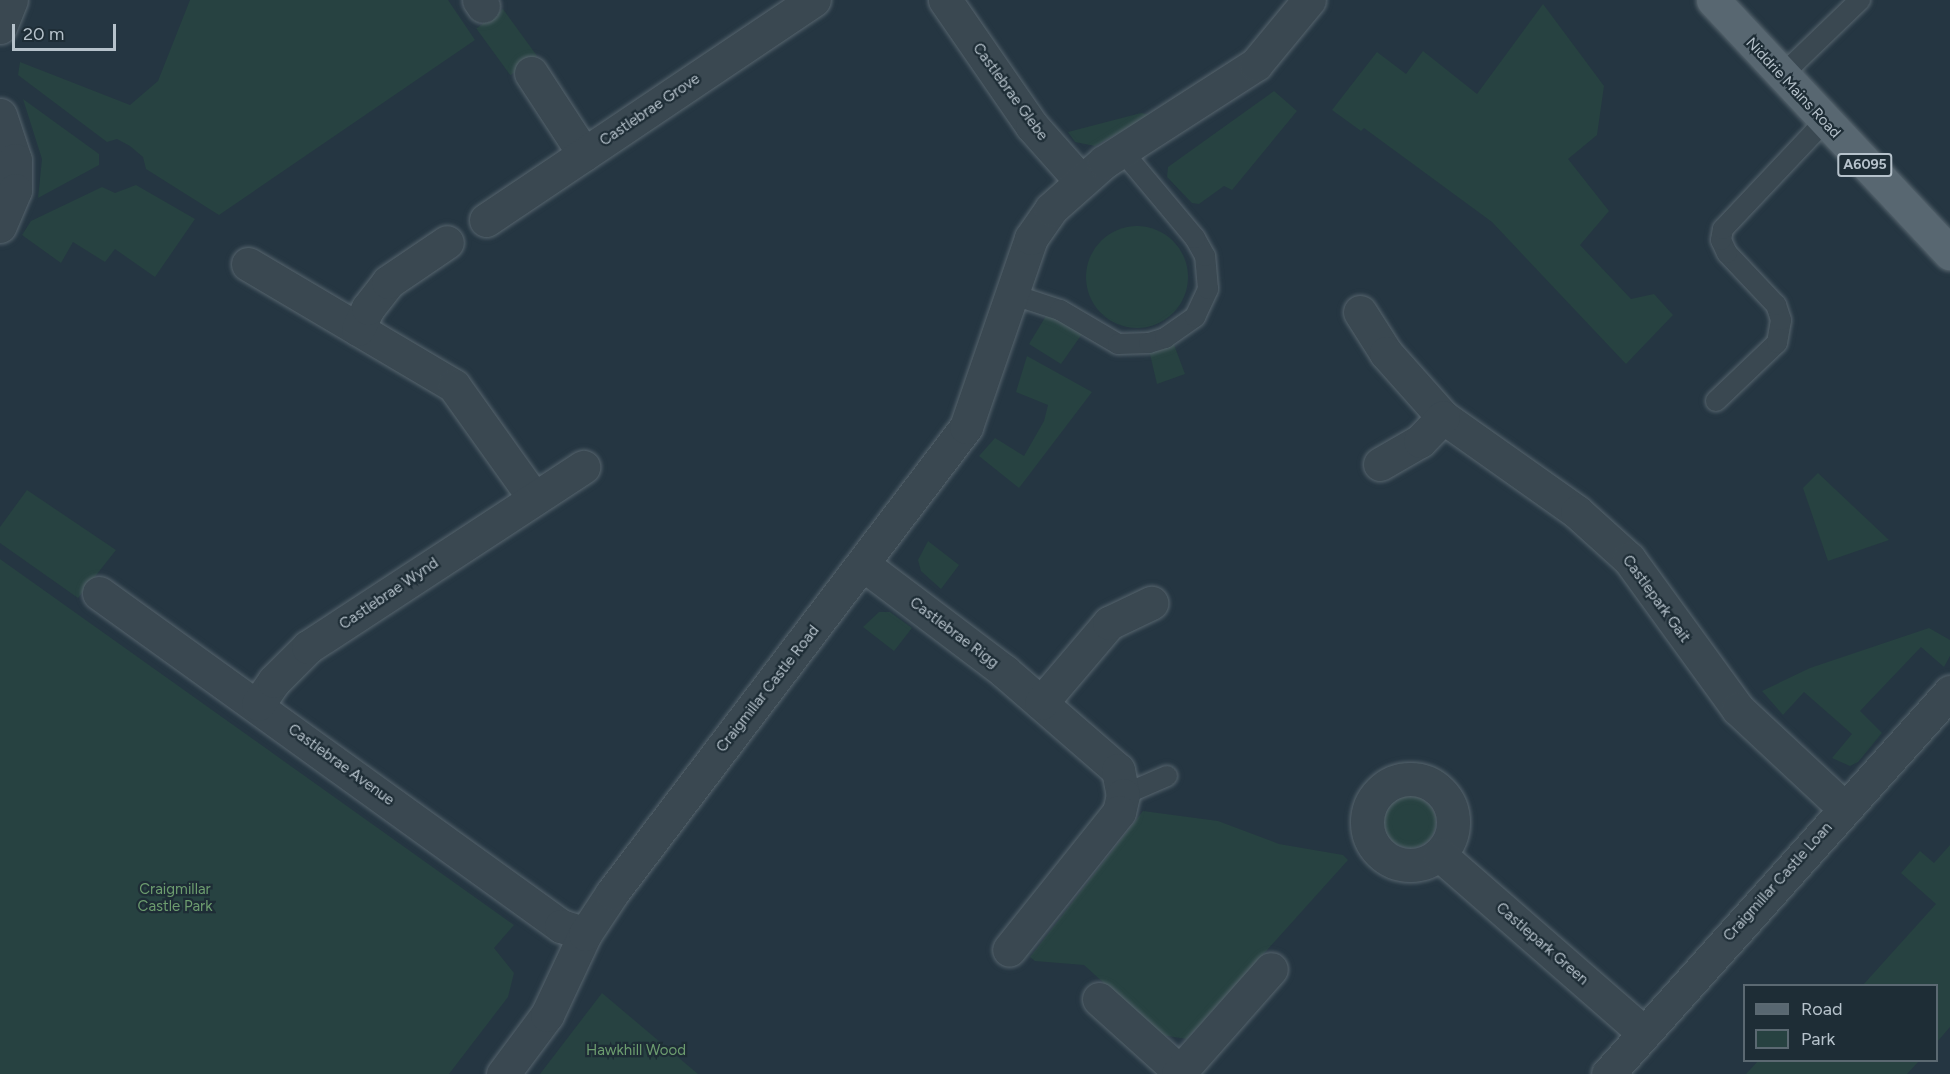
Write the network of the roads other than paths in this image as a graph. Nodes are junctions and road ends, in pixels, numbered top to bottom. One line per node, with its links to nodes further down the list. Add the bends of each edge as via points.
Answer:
1 (11, 0): 7 (street)
2 (814, 0): 13 (street, Castlebrae Grove)
3 (945, 0): 14 (street, Castlebrae Glebe, via 1032,126)
4 (1309, 0): 12 (street, Craigmillar Castle Road, via 1256,64)
5 (1713, 0): 9 (main road, Niddrie Mains Road / A6095)
6 (1860, 0): 9 (lane)
7 (0, 27)
8 (531, 73): 13 (street)
9 (1781, 76): 11 (main road, Niddrie Mains Road / A6095)
10 (0, 115): 16 (street, via 15,160 15,190)
11 (1824, 122): 18 (main road, Niddrie Mains Road / A6095); 23 (lane, via 1723,229 1721,240 1727,253 1776,305 1781,320 1777,343)
12 (1123, 152): 14 (street, Craigmillar Castle Road); 20 (lane, via 1196,238 1205,256 1209,289 1195,316 1165,338 1118,344 1060,310)
13 (584, 154): 15 (street, Castlebrae Grove)
14 (1080, 180): 20 (street, Craigmillar Castle Road, via 1051,209 1031,238)
15 (486, 220)
16 (0, 226)
17 (447, 242): 22 (street, via 388,282)
18 (1950, 253)
19 (248, 264): 22 (street)
20 (1011, 294): 28 (street, Craigmillar Castle Road, via 966,427)
21 (1360, 312): 24 (street, Castlepark Gait, via 1386,353)
22 (358, 329): 27 (street, via 454,386)
23 (1716, 401)
24 (1443, 417): 25 (street, via 1420,441); 36 (street, Castlepark Gait, via 1605,534 1648,583 1737,709)
25 (1380, 464)
26 (583, 467): 27 (street, Castlebrae Wynd)
27 (534, 498): 33 (street, Castlebrae Wynd, via 308,647 274,681)
28 (864, 565): 32 (street, Castlebrae Rigg, via 1004,670); 38 (street, Craigmillar Castle Road, via 637,858)
29 (99, 593): 33 (street, Castlebrae Avenue)
30 (1151, 603): 32 (street, via 1109,623)
31 (1950, 692): 36 (street, Craigmillar Castle Loan)
32 (1041, 703): 35 (street, Castlebrae Rigg, via 1118,770)
33 (258, 704): 38 (street, Castlebrae Avenue, via 561,926)
34 (1167, 776): 35 (lane)
35 (1123, 795): 39 (street, via 1119,812)
36 (1845, 808): 42 (street, Craigmillar Castle Loan)
37 (1440, 855): 42 (street, Castlepark Green)
38 (585, 934): 44 (street, Craigmillar Castle Road, via 547,1015)
39 (1009, 950)
40 (1271, 969): 43 (street)
41 (1099, 999): 43 (street)
42 (1644, 1033): 45 (street, Craigmillar Castle Loan)
43 (1179, 1073)
44 (503, 1074)
45 (1608, 1074)

